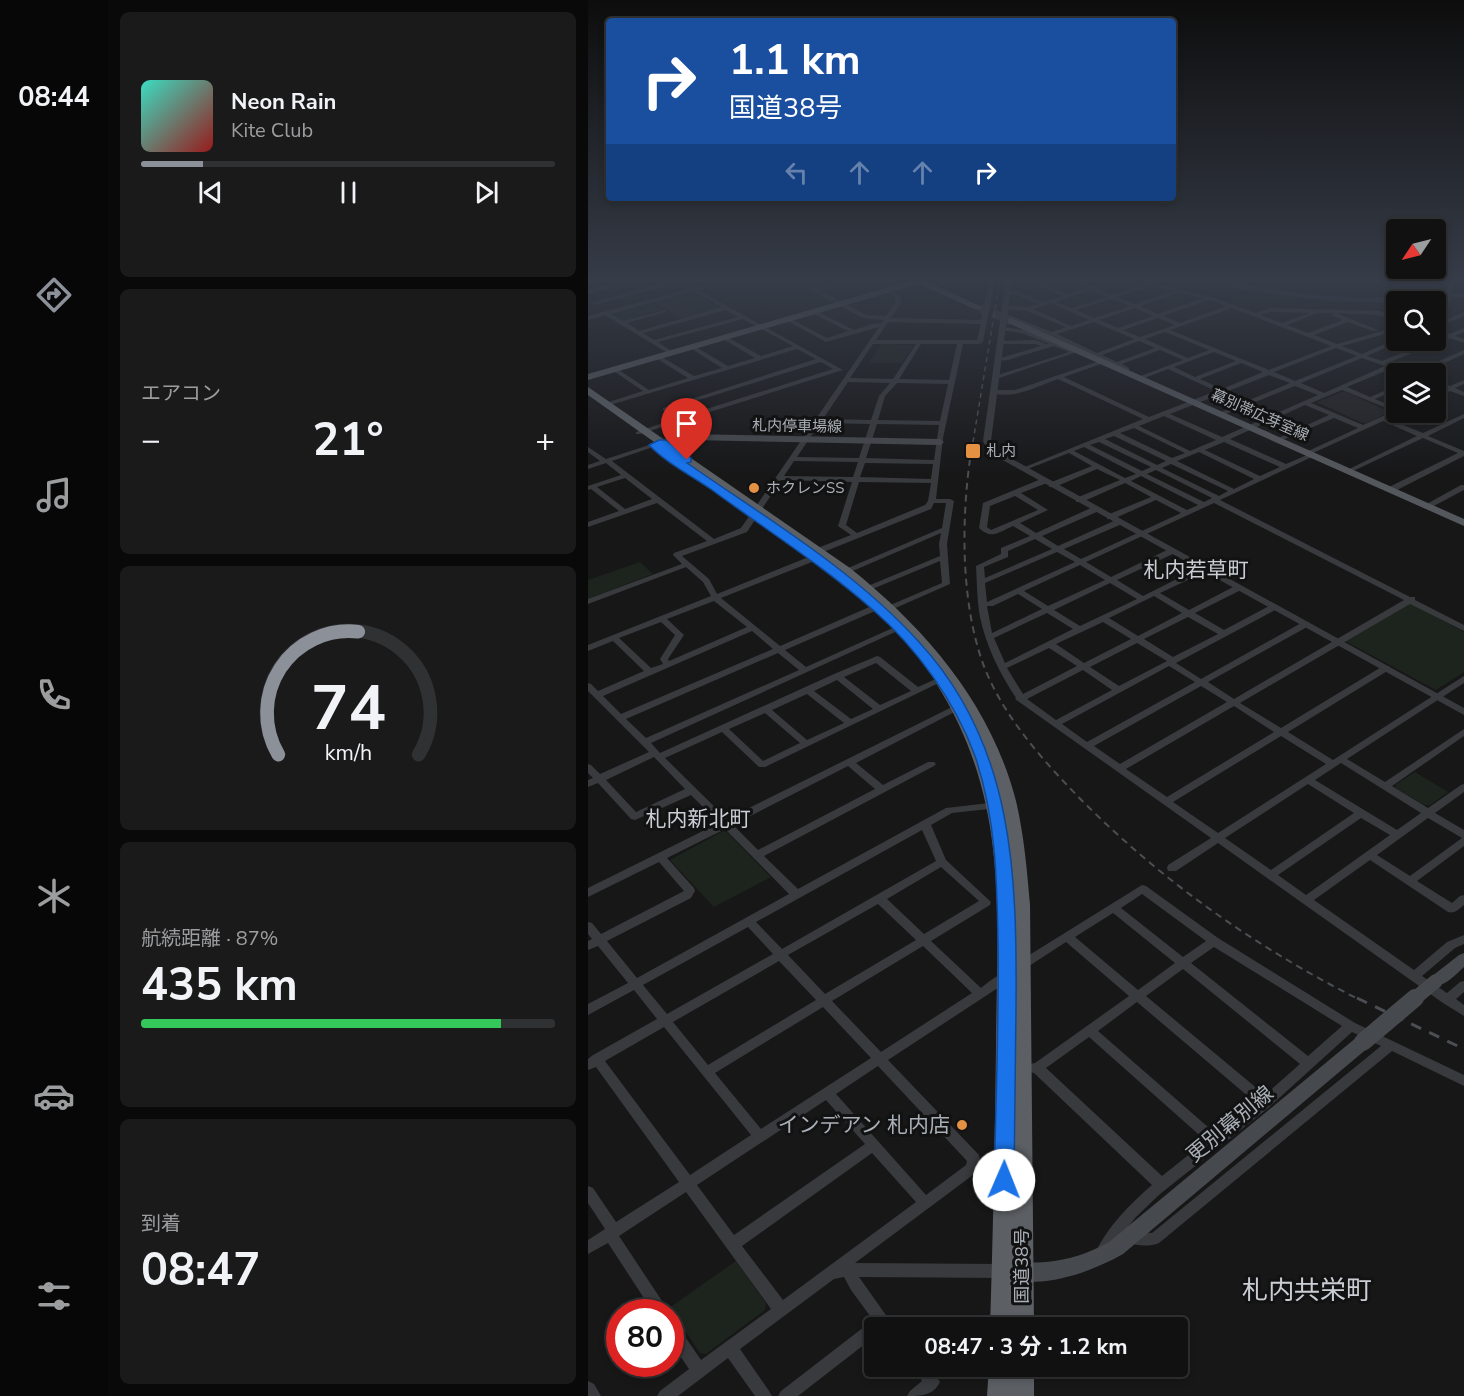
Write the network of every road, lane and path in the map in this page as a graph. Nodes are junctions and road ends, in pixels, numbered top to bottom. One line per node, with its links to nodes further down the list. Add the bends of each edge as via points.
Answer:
1 (657, 344): 27 (street)
2 (702, 344): 21 (main road)
3 (735, 344): 31 (street)
4 (792, 344): 22 (street)
5 (871, 344): 50 (street)
6 (918, 344): 55 (street)
7 (960, 344): 56 (street)
8 (1002, 344): 33 (street)
9 (1045, 344): 18 (street)
10 (1068, 344): 46 (main road, 幕別帯広芽室線)
11 (1073, 344): 28 (street)
12 (1125, 344): 28 (street)
13 (1151, 344): 23 (street)
14 (1200, 344): 24 (street)
15 (1331, 344): 19 (street)
16 (1342, 344): 19 (street)
17 (1429, 344): 37 (street)
18 (1049, 345): 25 (street); 33 (street)
19 (1336, 346): 29 (street); 47 (street)
20 (1386, 346): 29 (street)
21 (692, 347): 27 (main road); 42 (street)
22 (797, 347): 31 (street); 32 (street)
23 (1160, 348): 34 (street); 39 (street)
24 (1215, 350): 34 (street); 35 (street)
25 (1074, 352): 36 (street); 48 (street)
26 (1464, 352): 38 (street)
27 (671, 353): 30 (main road)
28 (1096, 355): 39 (street)
29 (1363, 356): 37 (street); 58 (street)
30 (658, 357): 44 (main road); 52 (street)
31 (760, 358): 42 (street)
32 (821, 360): 45 (street); 81 (street, via 665,409)
33 (999, 360): 48 (street)
34 (1188, 360): 41 (street)
35 (1242, 361): 47 (street); 54 (street)
36 (1099, 363): 46 (street); 51 (street)
37 (1383, 363): 40 (street)
38 (1439, 363)
39 (1116, 364): 46 (street)
40 (1386, 364)
41 (1168, 367): 53 (street); 54 (street)
42 (727, 368): 52 (street)
43 (1386, 368): 59 (street)
44 (614, 369): 49 (main road); 65 (street)
45 (838, 369): 50 (street); 81 (street)
46 (1127, 372): 53 (main road, 幕別帯広芽室線)
47 (1269, 372): 58 (street); 63 (street)
48 (997, 376): 66 (street)
49 (588, 377)
50 (848, 377): 55 (street); 84 (street)
51 (1058, 377): 66 (street, via 1016,392); 82 (street)
52 (693, 378): 65 (street)
53 (1140, 378): 72 (main road, 幕別帯広芽室線)
54 (1195, 379): 63 (street)
55 (895, 381): 56 (street); 85 (street, via 882,396)
56 (952, 382): 86 (street)
57 (1464, 382): 61 (street)
58 (1296, 384): 69 (street); 77 (street)
59 (1341, 387): 69 (street); 71 (street)
60 (1446, 387): 61 (street)
61 (1450, 389): 64 (street); 68 (street)
62 (588, 390): 74 (highway, 国道38号)
63 (1222, 391): 72 (street)
64 (1446, 391)
65 (648, 392): 74 (street)
66 (994, 392): 114 (street, via 988,446)
67 (1386, 392): 71 (street)
68 (1464, 394)
69 (1324, 395): 73 (street)
70 (588, 398): 92 (highway, 国道38号)
71 (1370, 399): 75 (street)
72 (1194, 402): 76 (street); 77 (main road, 幕別帯広芽室線)
73 (1306, 403): 78 (street); 88 (street)
74 (608, 404): 92 (highway, 国道38号)
75 (1386, 406)
76 (1163, 413): 82 (street); 94 (street)
77 (1221, 414): 88 (main road, 幕別帯広芽室線)
78 (1335, 415): 89 (street); 96 (street)
79 (1464, 416): 91 (street)
80 (1386, 417): 83 (street)
81 (681, 419): 92 (street)
82 (1148, 419): 87 (street)
83 (1383, 419): 89 (street); 91 (street)
84 (818, 421): 85 (street); 95 (street)
85 (874, 422): 86 (street); 97 (street)
86 (943, 423): 98 (street)
87 (1133, 425): 90 (street); 103 (street)
88 (1250, 427): 94 (street); 96 (main road, 幕別帯広芽室線)
89 (1364, 428): 104 (street)
90 (1114, 433): 93 (street); 108 (street)
91 (1423, 436): 115 (street); 126 (street, via 1464,453)
92 (650, 438): 95 (main road, 札内停車場線); 107 (street); 138 (highway, 国道38号)
93 (1099, 439): 99 (street); 112 (street)
94 (1223, 439): 101 (street); 113 (street)
95 (805, 440): 97 (main road, 札内停車場線); 105 (street)
96 (1278, 440): 104 (main road, 幕別帯広芽室線)
97 (869, 441): 98 (main road, 札内停車場線); 106 (street)
98 (940, 442): 109 (street)
99 (1085, 445): 102 (street); 116 (street)
100 (588, 449): 107 (street)
101 (1198, 450): 103 (street); 120 (street)
102 (1069, 451): 110 (street); 114 (street)
103 (1190, 453): 108 (street)
104 (1310, 454): 113 (street); 115 (main road, 幕別帯広芽室線)
105 (792, 459): 106 (street); 118 (street)
106 (863, 460): 109 (street); 119 (street)
107 (606, 461): 111 (street); 117 (street)
108 (1171, 461): 112 (street); 127 (street)
109 (938, 462): 122 (street)
110 (1098, 466): 121 (street); 123 (street)
111 (588, 467)
112 (1157, 467): 116 (street); 130 (street)
113 (1286, 467): 120 (street)
114 (1023, 469): 123 (street)
115 (1349, 471): 126 (main road, 幕別帯広芽室線)
116 (1142, 474): 121 (street); 134 (street)
117 (625, 476): 124 (street); 131 (street)
118 (778, 478): 119 (street); 138 (street)
119 (858, 479): 122 (street); 146 (street, via 842,526)
120 (1260, 479): 127 (street)
121 (1126, 480): 129 (street); 132 (street)
122 (935, 481): 133 (street)
123 (1048, 483): 128 (street); 132 (street)
124 (590, 487): 137 (street)
125 (1464, 487): 135 (street)
126 (1390, 490): 135 (main road, 幕別帯広芽室線)
127 (1233, 491): 130 (street)
128 (1015, 492): 141 (street, via 1044,510); 141 (street, via 986,505 983,528 990,533)
129 (1156, 497): 139 (street); 140 (street)
130 (1216, 499): 134 (street); 165 (street)
131 (657, 500): 137 (street); 148 (street)
132 (1079, 500): 136 (street)
133 (932, 501): 144 (street, via 950,501); 146 (street, via 928,507)
134 (1203, 505): 139 (street)
135 (1427, 506): 142 (main road, 幕別帯広芽室線)
136 (1096, 509): 140 (street); 147 (street)
137 (624, 512): 143 (street)
138 (756, 513): 148 (street, via 744,530); 151 (highway, 国道38号)
139 (1187, 513): 145 (street)
140 (1114, 520): 145 (street); 149 (street)
141 (1014, 523): 147 (street)
142 (1464, 523)
143 (588, 525)
144 (945, 529): 152 (street); 156 (street)
145 (1141, 534): 150 (street); 153 (street)
146 (856, 536): 151 (street)
147 (1035, 536): 149 (street); 158 (street, via 980,566)
148 (713, 542): 154 (street, via 676,555)
149 (1058, 549): 153 (street); 158 (street)
150 (1172, 551): 155 (street); 157 (street)
151 (816, 555): 156 (highway, 国道38号); 163 (street); 168 (highway, 国道38号)
152 (944, 557): 159 (street); 168 (street, via 946,584)
153 (1081, 563): 157 (street); 161 (street)
154 (688, 564): 163 (street, via 706,581); 166 (street)
155 (1204, 569): 160 (street); 162 (street)
156 (845, 571): 159 (highway, 国道38号)
157 (1111, 580): 164 (street); 170 (street)
158 (982, 582): 167 (street)
159 (867, 588): 168 (highway, 国道38号)
160 (1238, 588): 169 (street); 171 (street)
161 (1018, 591): 167 (street); 170 (street)
162 (1154, 593): 164 (street); 171 (street)
163 (715, 597): 172 (street); 176 (street)
164 (1143, 599): 173 (street)
165 (1412, 599): 175 (street); 183 (street)
166 (588, 602)
167 (983, 604): 180 (street)
168 (884, 606): 177 (highway, 国道38号); 186 (street); 206 (highway, 国道38号, via 926,643)
169 (1274, 607): 174 (street); 179 (street)
170 (1048, 610): 178 (street); 180 (street)
171 (1188, 613): 179 (street); 182 (street)
172 (662, 619): 181 (street); 188 (street, via 680,635 664,659)
173 (1104, 619): 178 (street); 182 (street)
174 (1306, 624): 183 (street); 197 (street)
175 (1464, 627)
176 (753, 628): 186 (street); 188 (street)
177 (900, 628): 192 (street); 196 (highway, 国道38号)
178 (1080, 630): 184 (street)
179 (1224, 634): 187 (street)
180 (990, 637): 190 (street)
181 (614, 638): 185 (street); 193 (street)
182 (1137, 639): 187 (street); 189 (street)
183 (1338, 642): 191 (street); 205 (street)
184 (1051, 645): 189 (street); 190 (street)
185 (588, 648)
186 (779, 649): 192 (street); 210 (street)
187 (1171, 662): 197 (street); 200 (street)
188 (668, 664): 193 (street)
189 (1084, 666): 200 (street); 204 (street)
190 (1003, 667): 204 (street)
191 (1386, 668): 203 (street); 215 (street)
192 (806, 670): 216 (street)
193 (650, 672): 202 (street)
194 (837, 676): 199 (street); 201 (street, via 876,658); 208 (street)
195 (1464, 679): 203 (street)
196 (941, 680): 201 (street); 206 (highway, 国道38号)
197 (1201, 682): 205 (street); 218 (street)
198 (588, 686): 202 (street)
199 (808, 690): 207 (street); 211 (street)
200 (1119, 690): 212 (street)
201 (917, 691): 208 (street)
202 (597, 695): 210 (street)
203 (1437, 697): 209 (street); 221 (street)
204 (1020, 699): 212 (street)
205 (1234, 703): 215 (street); 224 (street)
206 (964, 705): 220 (street); 233 (highway, 国道38号)
207 (766, 709): 213 (street); 217 (street)
208 (879, 709): 211 (street)
209 (1464, 712)
210 (620, 718): 216 (street)
211 (850, 723): 217 (street)
212 (1055, 724): 218 (street)
213 (723, 728): 217 (street, via 762,765); 219 (street)
214 (1464, 732): 228 (street)
215 (1282, 733): 221 (street); 232 (street)
216 (645, 742): 219 (street)
217 (806, 744)
218 (1087, 746): 224 (street)
219 (657, 755): 225 (street); 230 (street)
220 (849, 762): 231 (street); 236 (street)
221 (1337, 762): 226 (street); 228 (street)
222 (931, 764): 231 (street)
223 (588, 767): 225 (street)
224 (1119, 769): 232 (street)
225 (599, 779): 227 (street); 230 (street, via 635,817)
226 (1308, 780): 235 (street); 240 (street)
227 (588, 784)
228 (1385, 786): 234 (street)
229 (1464, 787): 234 (street)
230 (692, 790): 236 (street)
231 (882, 790): 242 (street)
232 (1166, 802): 240 (street)
233 (1002, 805): 237 (street, via 950,810); 266 (highway, 国道38号, via 1018,862); 267 (highway, 国道38号)
234 (1427, 812): 238 (street); 239 (street)
235 (1361, 813): 239 (street); 247 (street)
236 (725, 824): 242 (street); 244 (street)
237 (925, 824): 245 (street); 250 (street)
238 (1464, 834)
239 (1397, 835): 243 (street)
240 (1219, 839): 246 (street); 247 (street)
241 (1464, 841): 248 (street)
242 (757, 855): 250 (street)
243 (1370, 855): 248 (street); 253 (street)
244 (660, 856): 249 (street); 259 (street, via 690,891)
245 (942, 862): 251 (street); 260 (street, via 986,902)
246 (1172, 868)
247 (1271, 875): 253 (street)
248 (1410, 881): 252 (street, via 1452,909)
249 (588, 893)
250 (796, 894): 255 (street)
251 (879, 898): 260 (street); 263 (street)
252 (1464, 899)
253 (1307, 900): 268 (street)
254 (1113, 907): 257 (street); 261 (street, via 1142,889); 265 (street)
255 (749, 921): 263 (street); 269 (street)
256 (588, 926): 259 (street)
257 (1067, 937): 266 (street); 272 (street)
258 (1464, 939): 268 (street)
259 (600, 940): 262 (street); 269 (street)
260 (924, 940): 271 (street); 273 (street)
261 (1214, 941): 265 (street); 278 (street)
262 (588, 946)
263 (780, 954): 273 (street); 277 (street)
264 (1464, 959): 297 (main road, 更別幕別線, bridge)
265 (1183, 963): 272 (street); 283 (street)
266 (1022, 965): 267 (street); 284 (highway, 国道38号)
267 (1007, 976): 271 (street); 284 (highway, 国道38号)
268 (1414, 976): 274 (street)
269 (635, 984): 275 (street); 277 (street)
270 (1464, 985): 274 (street)
271 (980, 994): 281 (street)
272 (1137, 996): 279 (street); 288 (street)
273 (823, 1000): 281 (street); 285 (street)
274 (1447, 1000): 276 (street)
275 (588, 1010)
276 (1464, 1011)
277 (665, 1021): 282 (street); 285 (street)
278 (1351, 1026): 280 (street); 283 (street)
279 (1089, 1030): 284 (street); 290 (street)
280 (1390, 1046): 286 (street); 297 (street, via 1154,1239)
281 (879, 1059): 287 (street); 295 (street, via 974,1159 972,1168)
282 (592, 1062): 292 (street)
283 (1307, 1062): 288 (street)
284 (1022, 1069): 293 (street); 302 (highway, 国道38号); 303 (highway, 国道38号)
285 (706, 1072): 289 (street)
286 (1464, 1081)
287 (827, 1093): 289 (street); 291 (street)
288 (1264, 1102): 290 (street)
289 (760, 1137): 292 (street)
290 (1216, 1142): 293 (street)
291 (874, 1145): 295 (street); 298 (street)
292 (688, 1184): 296 (street); 298 (street)
293 (1162, 1185): 300 (street, via 1106,1243)
294 (588, 1192): 296 (street)
295 (924, 1202): 304 (street)
296 (612, 1233): 299 (street); 305 (street)
297 (1128, 1238): 300 (main road, 更別幕別線)
298 (733, 1244): 306 (street)
299 (588, 1248)
300 (1101, 1257): 303 (main road, 更別幕別線, via 1044,1273)
301 (848, 1270): 302 (street); 304 (street); 307 (street)
302 (1003, 1271): 303 (main road, 更別幕別線); 308 (highway, 国道38号)
303 (1022, 1272): 309 (highway, 国道38号)
304 (831, 1273): 306 (street)
305 (653, 1299)
306 (781, 1310): 312 (street)
307 (881, 1317)
308 (1002, 1317)
309 (1022, 1317)
310 (864, 1340): 321 (street)
311 (684, 1348): 313 (street)
312 (730, 1348): 313 (street); 320 (street)
313 (699, 1371): 319 (street)
314 (928, 1377): 322 (street, via 932,1382)
315 (1001, 1377): 323 (highway)
316 (1022, 1377): 324 (highway)
317 (588, 1390): 318 (street)
318 (592, 1396)
319 (665, 1396)
320 (764, 1396)
321 (786, 1396)
322 (915, 1396)
323 (1000, 1396)
324 (1022, 1396)

